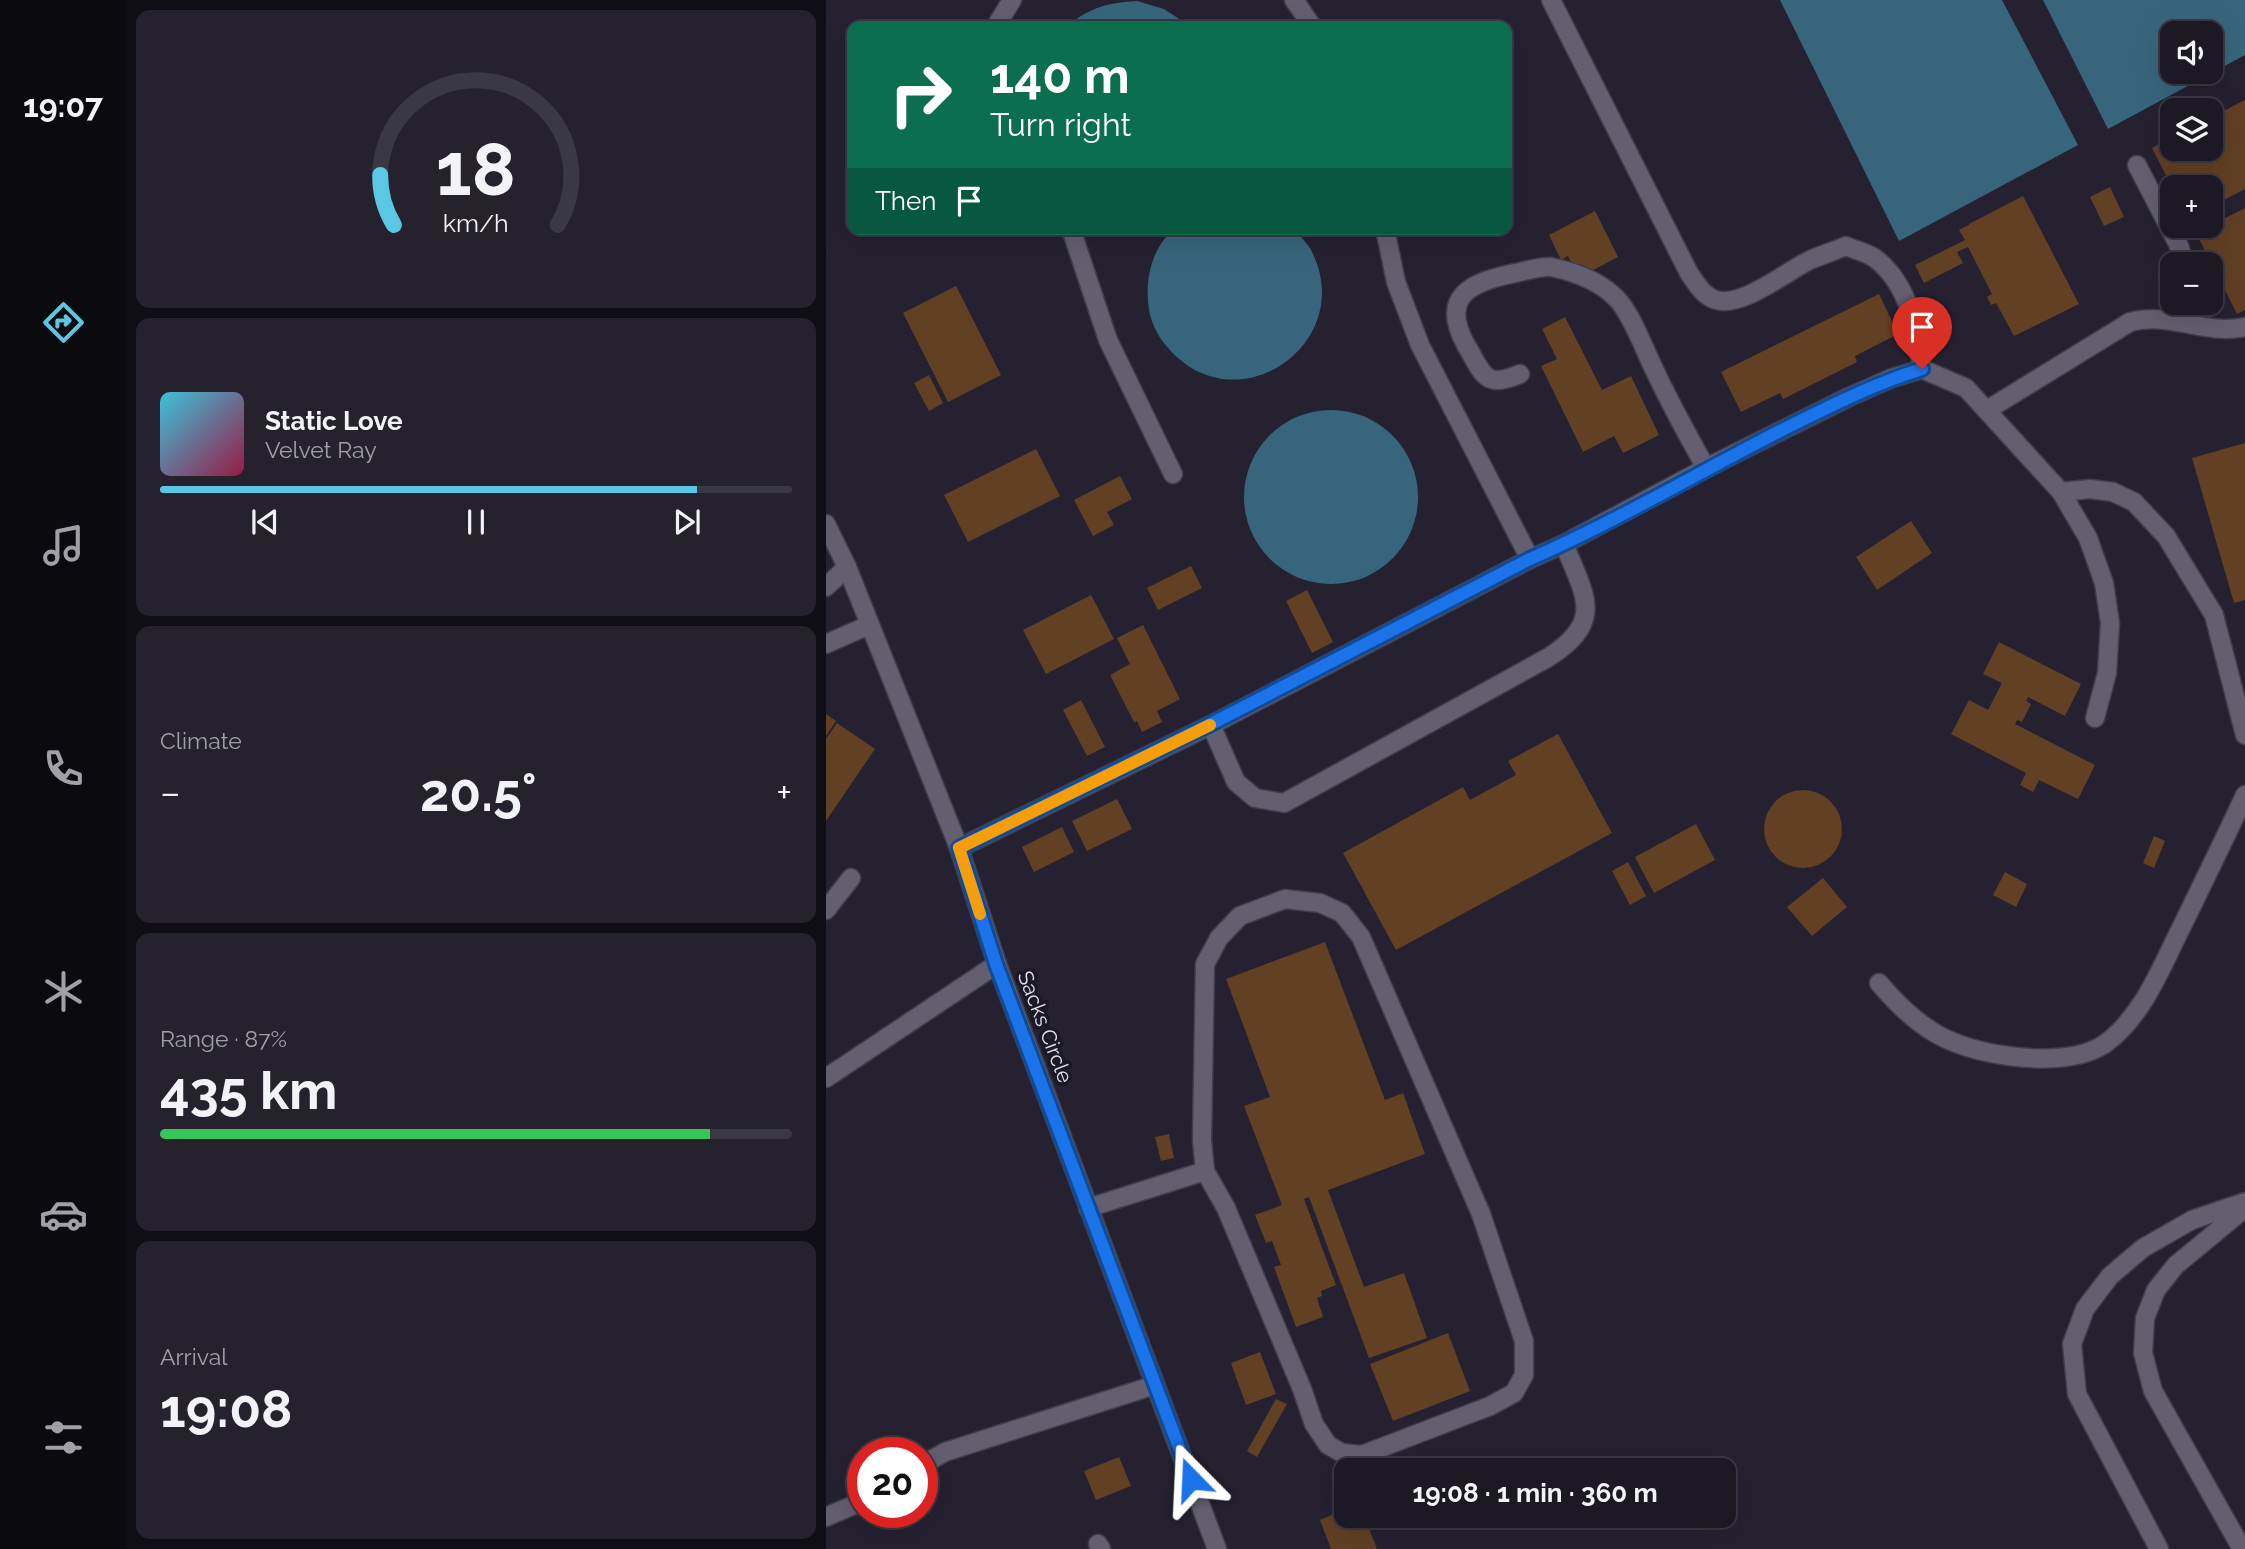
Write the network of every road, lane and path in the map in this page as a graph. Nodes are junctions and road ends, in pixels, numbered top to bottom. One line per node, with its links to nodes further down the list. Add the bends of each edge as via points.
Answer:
1 (1012, 0): 4 (lane)
2 (1294, 0): 5 (lane)
3 (1551, 0): 13 (lane, via 1702,291 1715,300 1731,300 1846,246 1875,259 1903,291)
4 (999, 21)
5 (1309, 21)
6 (2137, 165): 9 (lane)
7 (1072, 235): 17 (lane, via 1108,340)
8 (1386, 235): 21 (lane, via 1396,282 1420,345)
9 (2181, 252)
10 (2187, 315): 11 (lane)
11 (2186, 323): 12 (lane, via 2227,331); 15 (lane, via 2148,317 2130,323)
12 (2245, 327)
13 (1922, 369): 15 (lane, via 1966,388); 16 (lane, via 1849,397)
14 (1520, 374): 16 (lane, via 1502,382 1484,374 1457,322 1456,304 1466,290 1493,277 1548,267 1589,278 1618,300)
15 (1987, 410): 18 (lane)
16 (1706, 468): 20 (lane)
17 (1173, 474)
18 (2061, 492): 26 (lane, via 2088,538 2104,583 2110,623 2107,674); 28 (lane, via 2113,492 2134,502 2166,536 2214,615)
19 (826, 524): 22 (lane, Sacks Circle)
20 (1564, 544): 21 (lane); 27 (lane, via 1586,597 1582,626 1570,644 1284,803 1255,797 1236,782)
21 (1530, 559): 27 (lane)
22 (847, 567): 23 (lane); 24 (lane, Sacks Circle)
23 (826, 587)
24 (869, 625): 25 (lane); 30 (lane, Sacks Circle)
25 (826, 644)
26 (2095, 718)
27 (1211, 724): 30 (lane)
28 (2245, 735)
29 (2245, 794): 34 (lane, via 2152,986 2130,1021 2104,1044 2063,1059 1975,1051 1919,1024)
30 (959, 848): 33 (lane, Sacks Circle)
31 (851, 878): 32 (lane)
32 (826, 910)
33 (996, 964): 35 (lane); 38 (lane, Sacks Circle)
34 (1878, 983)
35 (826, 1078)
36 (1205, 1171): 36 (lane, via 1227,1208 1314,1424 1328,1445 1342,1453 1362,1455 1490,1406 1514,1392 1524,1375 1524,1341 1481,1214 1361,937 1342,913 1320,903 1285,899 1240,916 1219,938 1205,964); 38 (lane)
37 (2245, 1202): 46 (lane, via 2192,1220 2143,1248 2110,1276 2093,1298 2072,1344 2077,1394)
38 (1088, 1208): 40 (lane, Sacks Circle)
39 (2245, 1208): 44 (lane, via 2176,1265 2156,1290 2145,1318 2143,1353 2153,1391)
40 (1155, 1385): 41 (lane); 45 (lane, Sacks Circle)
41 (938, 1456)
42 (847, 1508): 43 (lane)
43 (826, 1517)
44 (2242, 1542)
45 (1217, 1549)
46 (2159, 1549)

